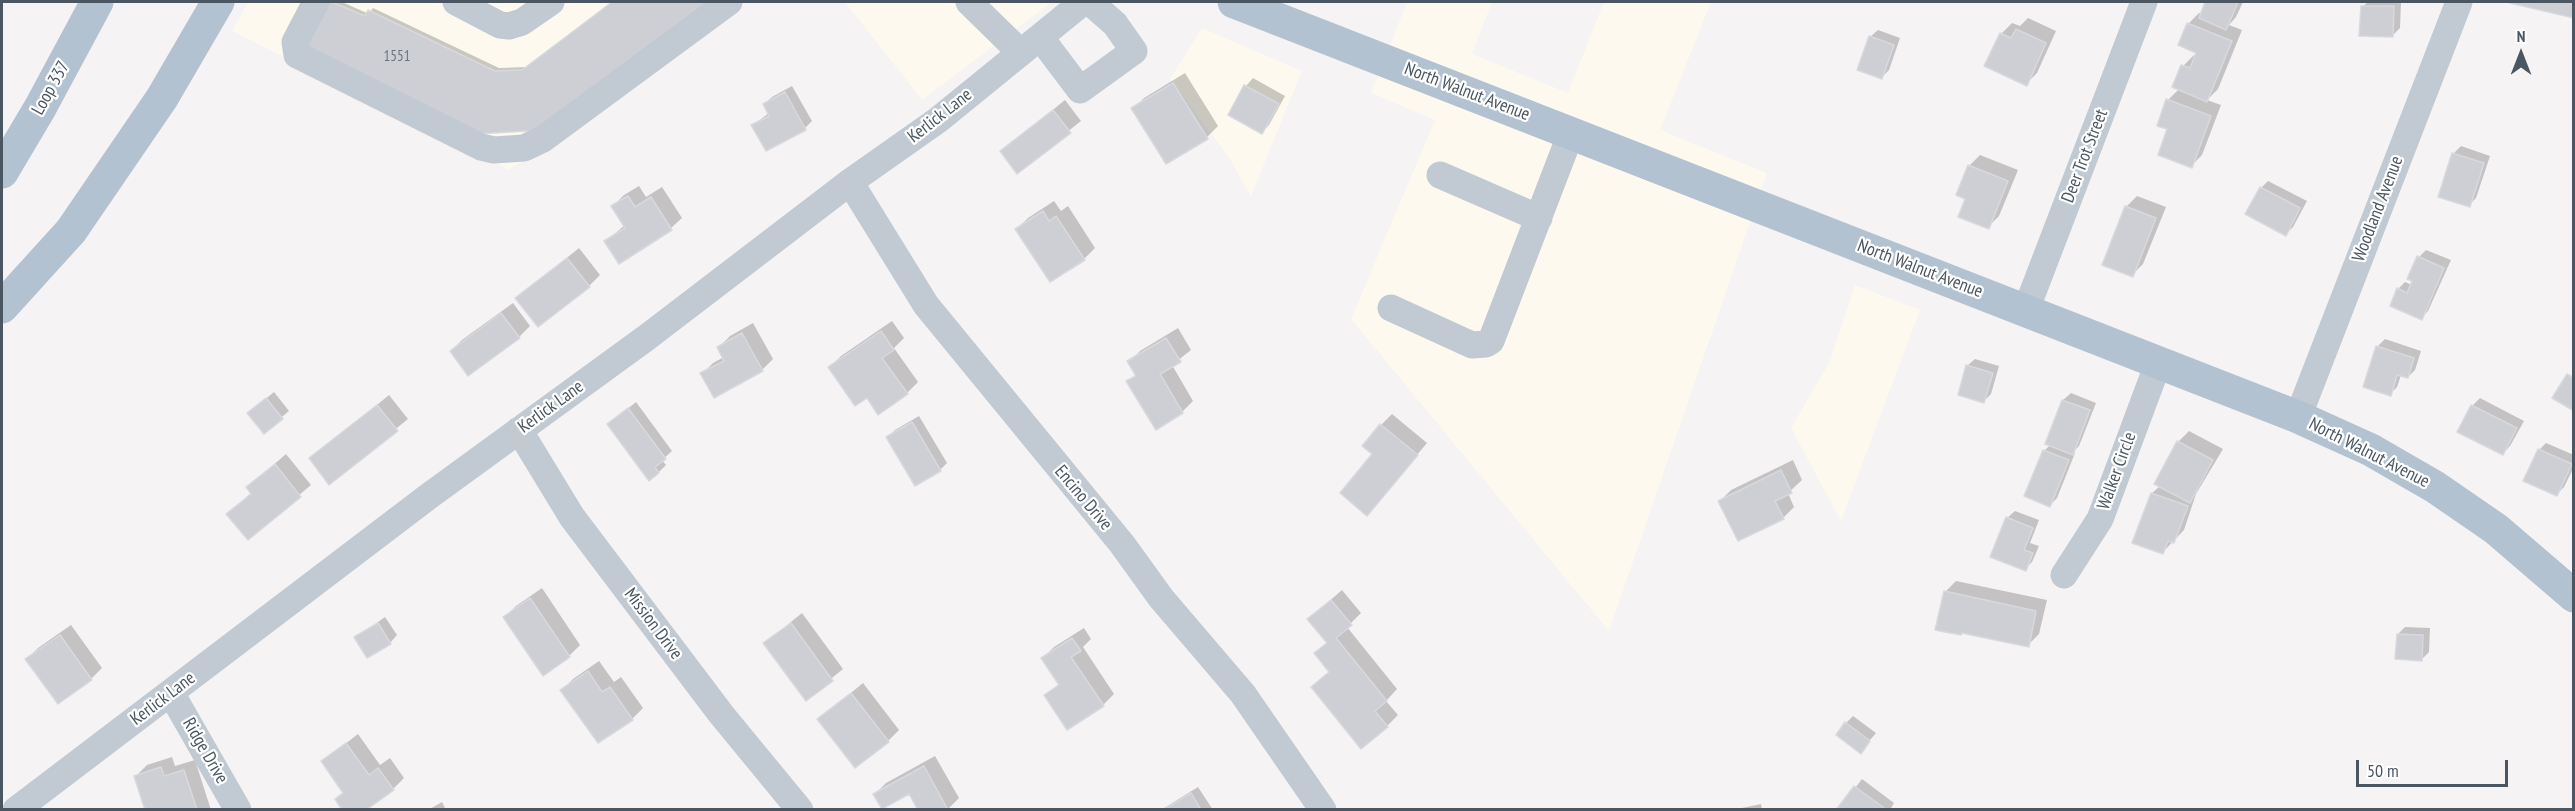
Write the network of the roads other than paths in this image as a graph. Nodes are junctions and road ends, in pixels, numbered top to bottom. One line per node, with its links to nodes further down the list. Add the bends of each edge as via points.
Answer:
1 (97, 2): 15 (main road, Loop 337)
2 (218, 2): 19 (main road, via 162,98 71,231)
3 (316, 2): 6 (street, via 295,42 297,55 481,147 495,150 524,148 543,139)
4 (456, 2): 5 (street, via 509,26)
5 (551, 2)
6 (729, 2)
7 (969, 2): 13 (street)
8 (1083, 2): 13 (street, Kerlick Lane)
9 (1090, 2): 13 (street, via 1115,24 1134,51 1080,90)
10 (1234, 2): 14 (main road, North Walnut Avenue)
11 (2144, 2): 21 (street, Deer Trot Street)
12 (2459, 2): 23 (street, Woodland Avenue)
13 (1030, 44): 17 (street, Kerlick Lane, via 938,120)
14 (1571, 133): 18 (street); 21 (main road, North Walnut Avenue)
15 (2, 172)
16 (1440, 175): 18 (street)
17 (850, 182): 24 (street, Kerlick Lane); 31 (street, Encino Drive, via 926,305 1243,694)
18 (1539, 218): 20 (street, via 1491,341 1472,345)
19 (2, 307)
20 (1391, 308)
21 (2026, 310): 22 (main road, North Walnut Avenue)
22 (2159, 361): 23 (main road, North Walnut Avenue); 25 (street, Walker Circle, via 2100,519)
23 (2298, 417): 26 (main road, North Walnut Avenue, via 2371,450 2435,486 2496,529)
24 (519, 430): 27 (street, Kerlick Lane); 30 (street, Mission Drive, via 572,517 721,714)
25 (2064, 575)
26 (2574, 596)
27 (171, 693): 28 (street, Kerlick Lane); 29 (street, Ridge Drive)
28 (16, 810)
29 (238, 810)
30 (800, 810)
31 (1323, 810)

